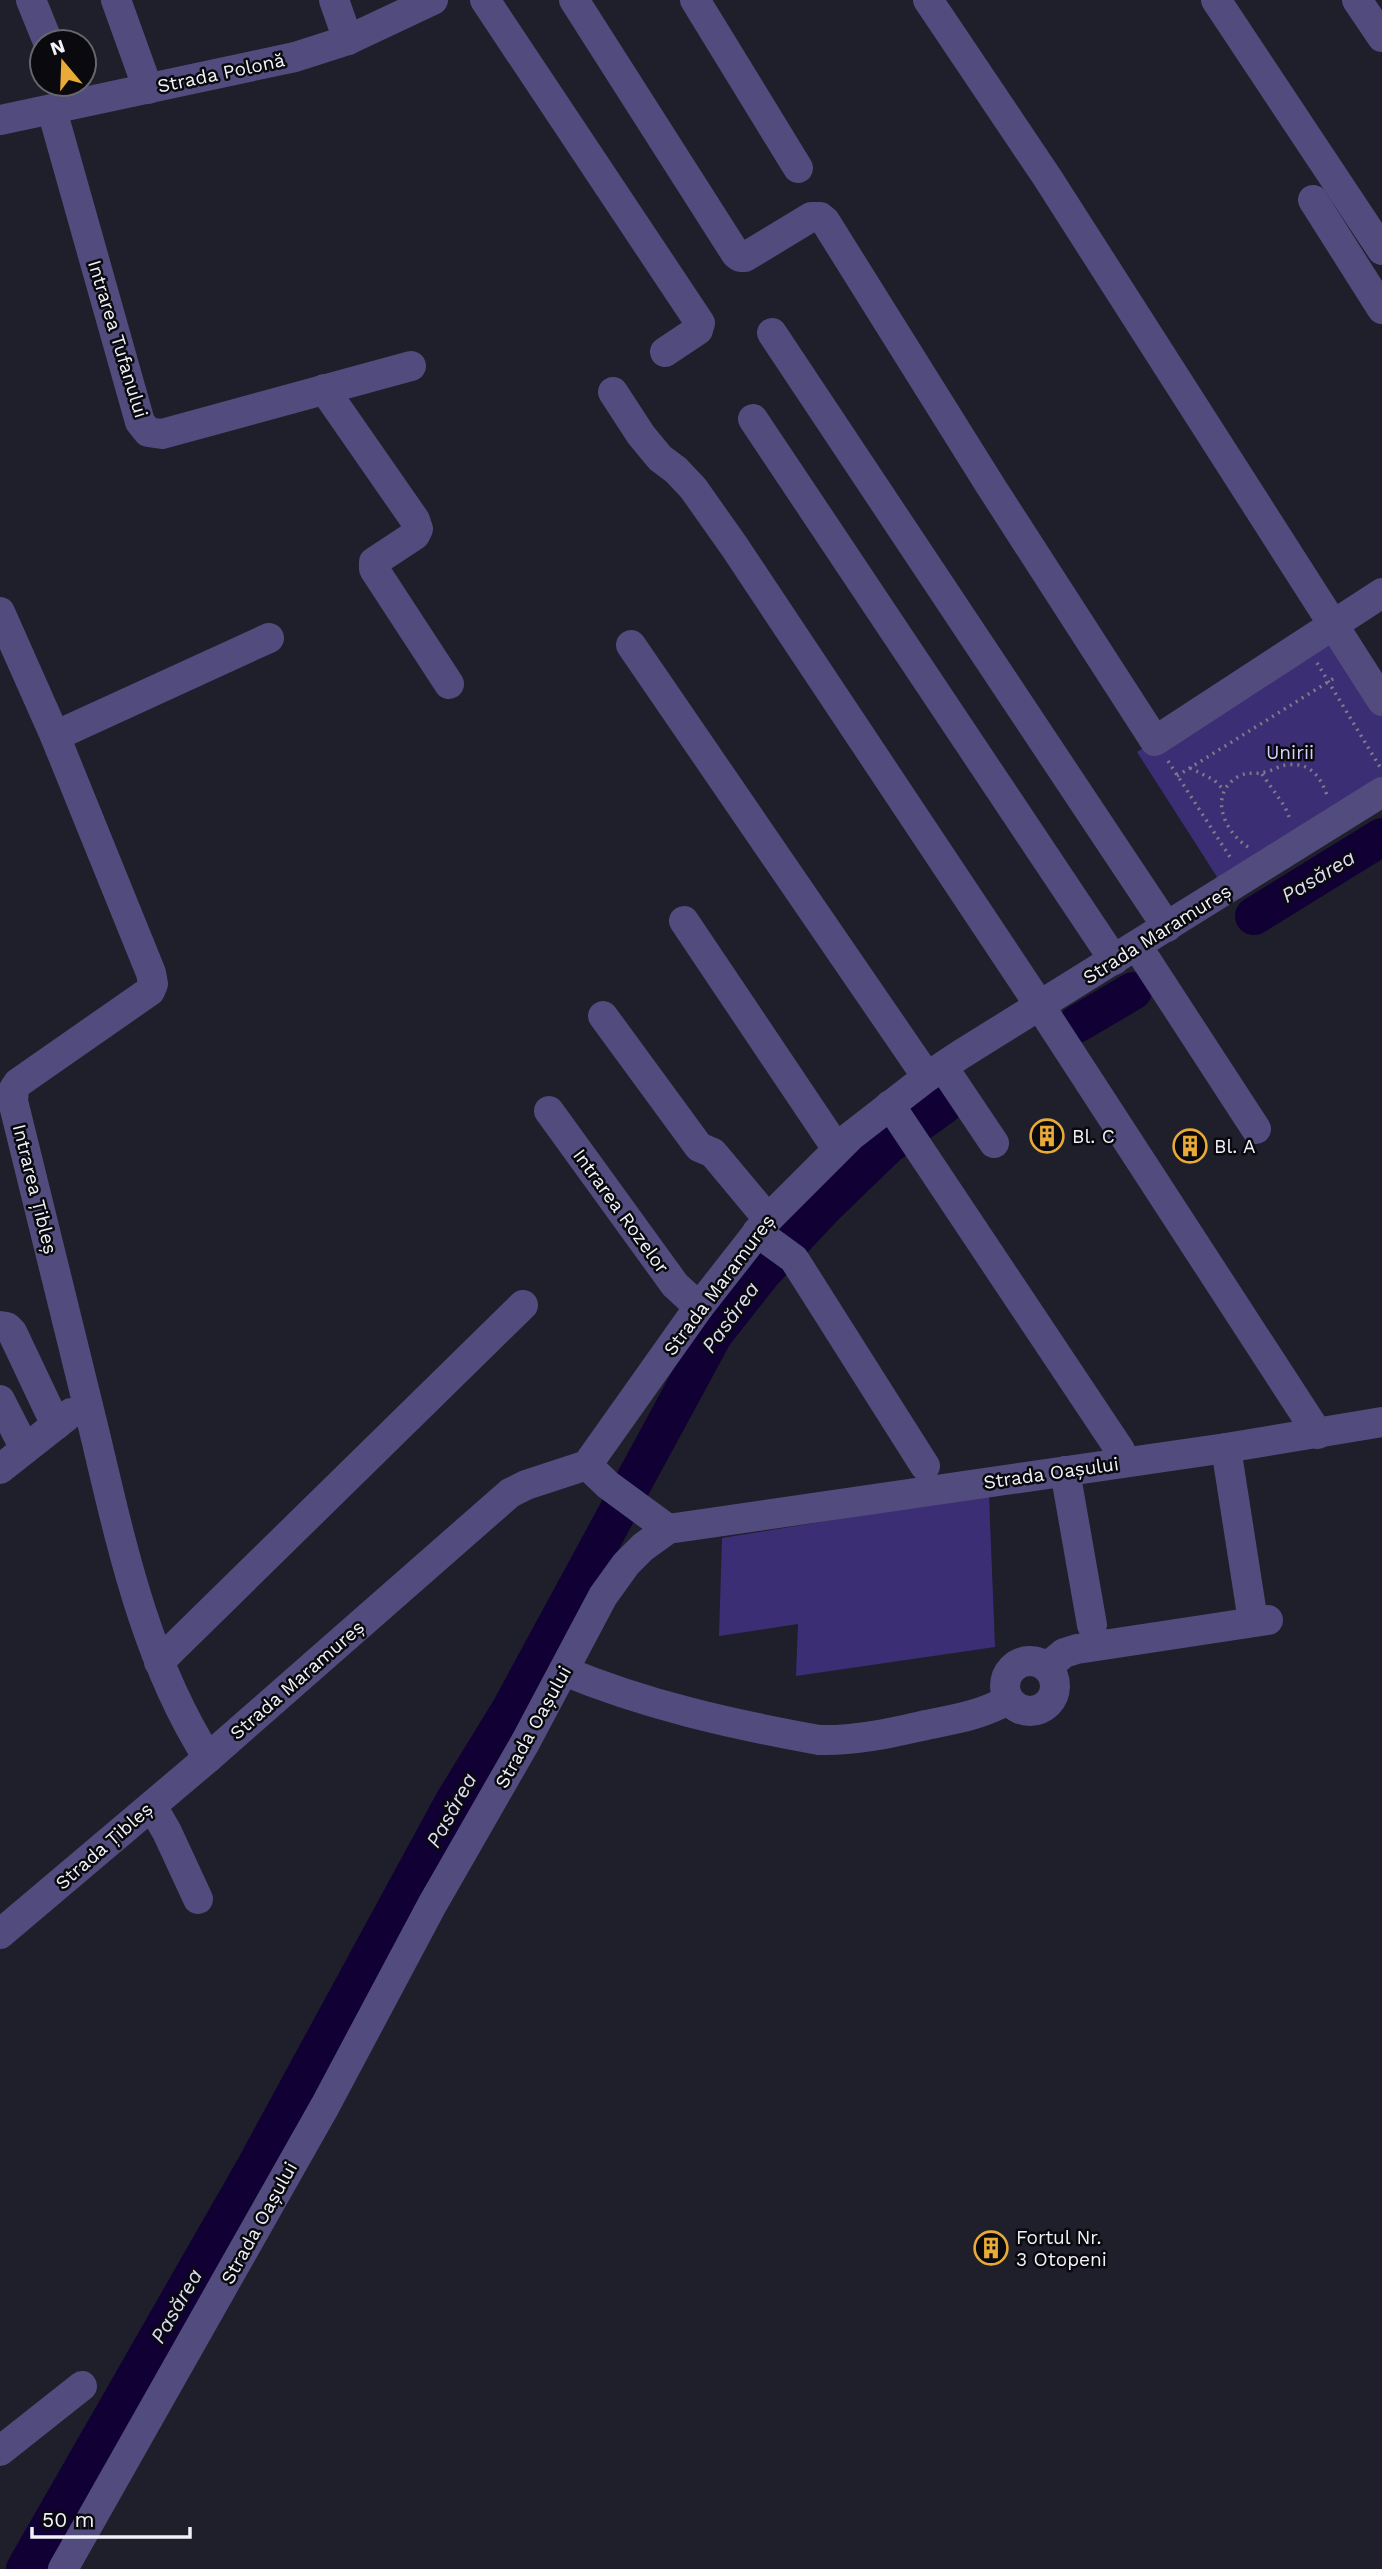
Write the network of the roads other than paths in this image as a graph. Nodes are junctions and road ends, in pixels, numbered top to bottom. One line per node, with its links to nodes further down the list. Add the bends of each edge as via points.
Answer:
1 (32, 0): 11 (street)
2 (116, 0): 14 (street)
3 (334, 0): 13 (street)
4 (433, 0): 13 (street, Strada Polonă)
5 (485, 0): 22 (street, via 700,323 698,330)
6 (574, 0): 29 (street, via 736,254 745,257 811,217 825,221 1155,741)
7 (695, 0): 17 (street)
8 (928, 0): 29 (street)
9 (1216, 0): 19 (street)
10 (1357, 0): 12 (street)
11 (43, 28)
12 (1382, 37)
13 (348, 40): 14 (street, Strada Polonă, via 284,60)
14 (148, 89): 15 (street, Strada Polonă)
15 (62, 100): 16 (street, Strada Polonă); 24 (street, Intrarea Tufanului, via 140,422 148,432 162,434)
16 (0, 120)
17 (798, 168)
18 (1313, 200): 20 (street)
19 (1382, 250)
20 (1382, 309)
21 (772, 333): 37 (street)
22 (665, 352)
23 (411, 366): 24 (street)
24 (324, 389): 32 (street, via 415,520 415,536 374,562 374,569)
25 (613, 392): 39 (street, via 641,435 693,488 734,546)
26 (753, 419): 38 (street)
27 (1382, 593): 29 (street)
28 (0, 614): 34 (street, Intrarea Țibleș)
29 (1333, 624): 33 (street)
30 (269, 638): 34 (street)
31 (631, 645): 41 (street)
32 (449, 684)
33 (1382, 701)
34 (55, 736): 63 (street, Intrarea Țibleș, via 153,984 143,997 18,1083 13,1101 130,1575)
35 (1382, 792): 37 (street, Strada Maramureș)
36 (684, 920): 46 (street)
37 (1167, 927): 38 (street, Strada Maramureș)
38 (1126, 953): 39 (street, Strada Maramureș); 44 (street)
39 (1045, 1015): 41 (street, Strada Maramureș); 53 (street)
40 (603, 1016): 47 (street, via 699,1147 713,1153)
41 (941, 1075): 43 (street, Strada Maramureș); 45 (street, via 976,1114)
42 (549, 1111): 49 (street, Intrarea Rozelor, via 675,1285)
43 (895, 1112): 46 (street, Strada Maramureș); 56 (street)
44 (1256, 1129)
45 (994, 1143)
46 (849, 1144): 47 (street, Strada Maramureș)
47 (763, 1226): 49 (street, Strada Maramureș); 57 (street, via 794,1259)
48 (523, 1305): 63 (street)
49 (698, 1307): 60 (street, Strada Maramureș)
50 (0, 1326): 55 (street, via 12,1332 65,1418)
51 (0, 1400): 55 (street)
52 (1382, 1422): 53 (street, Strada Oașului)
53 (1318, 1434): 54 (street, Strada Oașului)
54 (1226, 1448): 59 (street, Strada Oașului); 64 (street, via 1260,1614 1077,1649 1047,1667 1032,1660 1016,1664 1006,1676 1008,1700 987,1712 870,1737 819,1740 668,1708)
55 (25, 1449): 58 (street)
56 (1120, 1450)
57 (925, 1466)
58 (0, 1469)
59 (1065, 1471): 61 (street, Strada Oașului); 62 (street)
60 (597, 1475): 61 (street); 65 (street, Strada Maramureș, via 526,1485 510,1493)
61 (668, 1529): 64 (street, Strada Oașului, via 626,1564 603,1596)
62 (1092, 1625)
63 (159, 1662): 65 (street, Intrarea Țibleș)
64 (564, 1671): 73 (street, Strada Oașului)
65 (208, 1758): 66 (street, Strada Țibleș)
66 (152, 1806): 67 (street); 68 (street, Strada Țibleș)
67 (198, 1899)
68 (0, 1934)
69 (82, 2386): 70 (street)
70 (31, 2427): 71 (street); 72 (street, via 41,2440)
71 (0, 2451)
72 (0, 2472)
73 (63, 2569)

